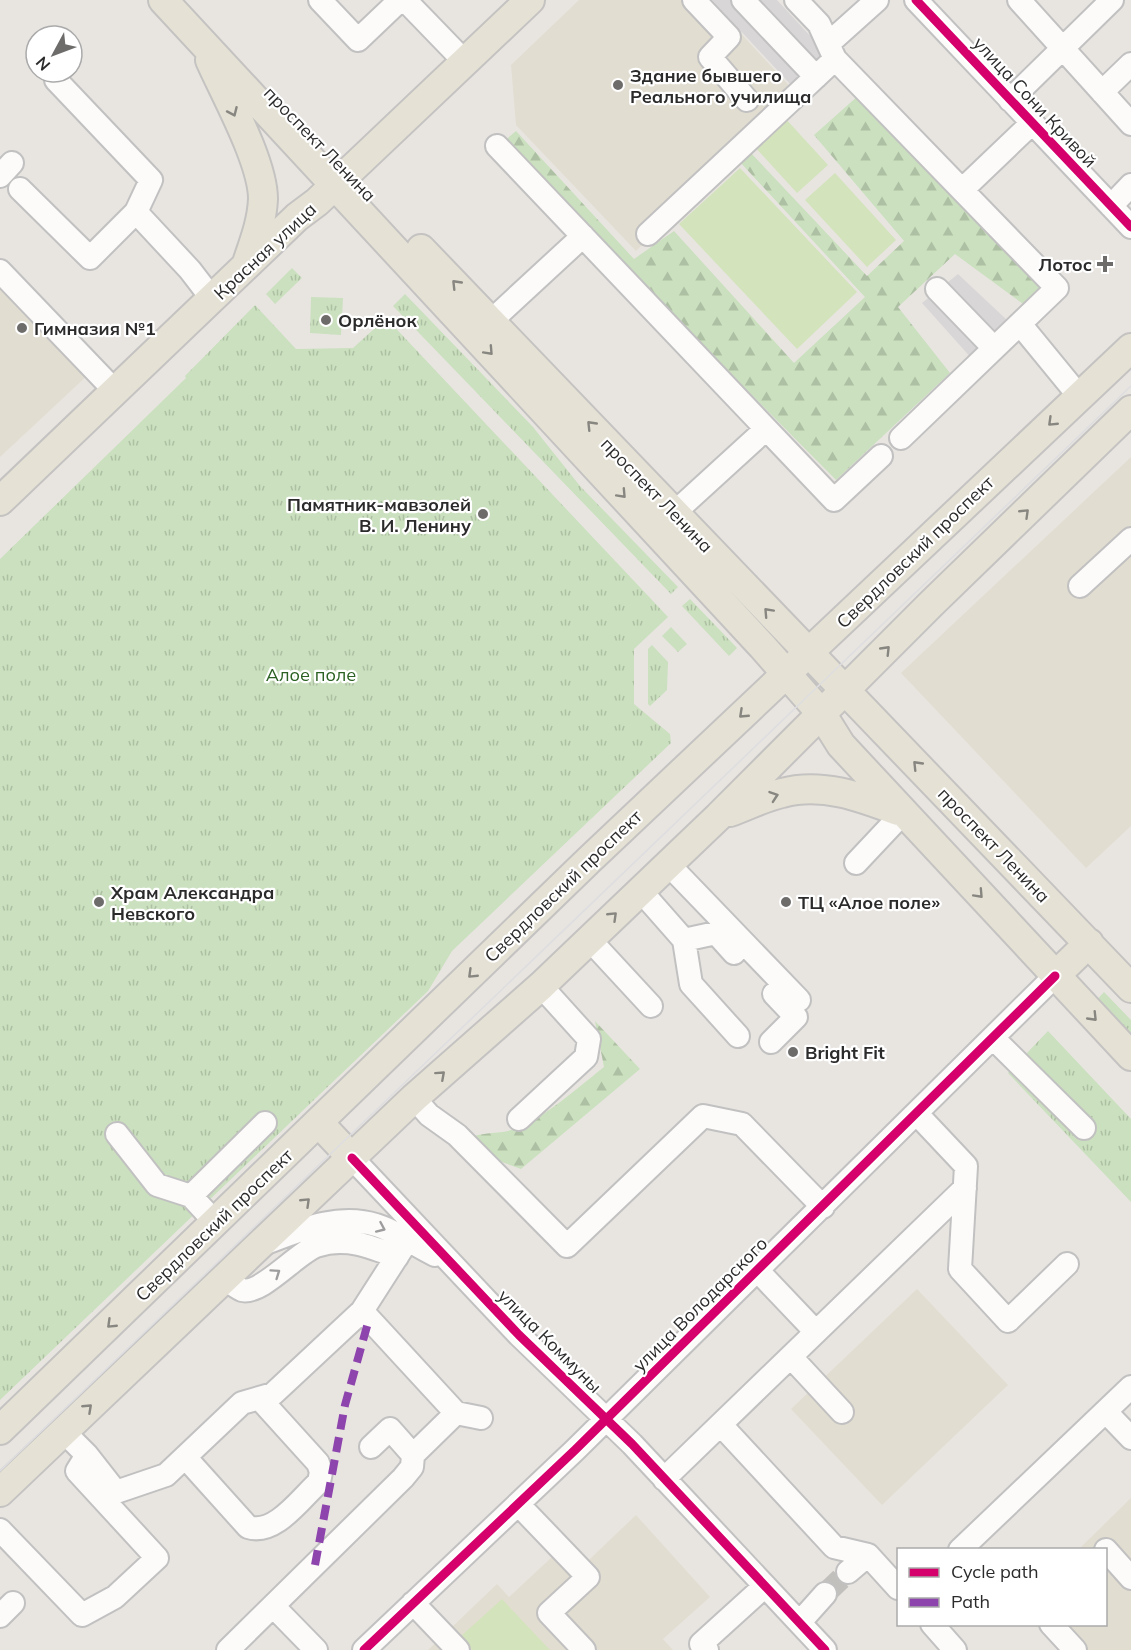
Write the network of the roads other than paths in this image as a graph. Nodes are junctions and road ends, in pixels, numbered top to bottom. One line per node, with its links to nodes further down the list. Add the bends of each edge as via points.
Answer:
1 (163, 0): 14 (main road, проспект Ленина)
2 (183, 0): 27 (main road, проспект Ленина)
3 (320, 0): 4 (street, via 358,40)
4 (400, 0)
5 (405, 0): 17 (street)
6 (531, 0): 17 (main road, Красная улица)
7 (694, 0): 22 (street, via 729,38 710,57)
8 (743, 0): 19 (street)
9 (796, 0): 16 (street, via 819,24)
10 (876, 0): 16 (street)
11 (916, 0): 23 (street, улица Сони Кривой)
12 (1019, 0): 15 (street)
13 (1112, 0): 15 (street)
14 (201, 39): 27 (main road, проспект Ленина); 36 (main road, one-way to 36, via 260,177 259,228)
15 (1064, 48): 21 (street); 23 (street)
16 (832, 51): 19 (street); 30 (street)
17 (465, 63): 27 (main road, Красная улица)
18 (1131, 64): 21 (street)
19 (816, 77): 34 (street)
20 (60, 84): 32 (street, via 152,180)
21 (1102, 92): 25 (street)
22 (747, 100)
23 (1010, 100): 24 (street, улица Сони Кривой)
24 (1032, 123): 30 (street); 31 (street, улица Сони Кривой)
25 (1131, 124)
26 (497, 146): 35 (street)
27 (342, 178): 36 (main road, Красная улица); 40 (main road, проспект Ленина, one-way to 27); 55 (main road, проспект Ленина, one-way to 55)
28 (1131, 184): 31 (street)
29 (20, 189): 32 (street, via 90,258)
30 (962, 190): 41 (street, via 1057,288)
31 (1111, 206): 33 (street, улица Сони Кривой)
32 (136, 212): 39 (street)
33 (1131, 227)
34 (648, 234)
35 (583, 236): 40 (street); 47 (street)
36 (244, 270): 39 (main road, Красная улица)
37 (0, 271): 44 (street)
38 (937, 289): 42 (street)
39 (213, 300): 44 (main road, Красная улица)
40 (491, 321): 51 (main road, проспект Ленина, one-way to 40)
41 (1020, 324): 42 (street); 45 (street)
42 (994, 348): 48 (street)
43 (1131, 348): 45 (main road, Свердловский проспект)
44 (116, 392): 50 (main road, Красная улица)
45 (1079, 396): 54 (main road, Свердловский проспект, one-way to 54)
46 (1131, 410): 56 (main road, one-way to 46)
47 (766, 429): 49 (street, via 834,500); 51 (street)
48 (901, 438)
49 (881, 456)
50 (0, 501)
51 (674, 513): 54 (main road, проспект Ленина, one-way to 51)
52 (1131, 540): 53 (street)
53 (1080, 586)
54 (809, 655): 55 (main road, Свердловский проспект); 56 (main road, проспект Ленина)
55 (786, 675): 57 (main road, проспект Ленина); 79 (main road, Свердловский проспект, one-way to 79)
56 (844, 690): 57 (main road); 65 (main road, проспект Ленина, one-way to 56)
57 (821, 713): 58 (main road, проспект Ленина, via 841,745); 59 (main road)
58 (903, 813): 59 (main road, one-way to 58, via 802,789 859,796); 60 (street); 66 (main road, проспект Ленина, one-way to 66)
59 (719, 816): 61 (main road)
60 (856, 863)
61 (668, 864): 62 (main road); 69 (street)
62 (640, 890): 63 (main road, one-way to 62); 64 (street)
63 (589, 939): 67 (main road); 70 (street)
64 (684, 940): 71 (street, via 691,984); 73 (street, via 716,933 796,1017)
65 (1089, 943): 66 (main road, улица Володарского); 68 (main road, проспект Ленина)
66 (1055, 976): 72 (street, улица Володарского); 74 (main road, проспект Ленина, one-way to 74)
67 (541, 986): 75 (main road, one-way to 67); 77 (street, via 589,1039 586,1057)
68 (1131, 988)
69 (799, 1000)
70 (651, 1006)
71 (738, 1036)
72 (993, 1038): 76 (street, улица Володарского); 80 (street)
73 (771, 1042)
74 (1131, 1056)
75 (414, 1098): 82 (main road); 85 (street, via 429,1115 457,1135 567,1246 703,1116 742,1124)
76 (916, 1114): 83 (street, via 966,1166); 85 (street, улица Володарского)
77 (519, 1119)
78 (265, 1123): 84 (street)
79 (319, 1123): 82 (main road, улица Коммуны); 86 (main road, Свердловский проспект)
80 (1084, 1128)
81 (117, 1134): 84 (street, via 157,1185)
82 (352, 1158): 87 (main road, one-way to 82); 89 (street, улица Коммуны)
83 (965, 1188): 90 (street, via 960,1269 1008,1322); 94 (street)
84 (191, 1196): 86 (street)
85 (823, 1207): 91 (street, улица Володарского)
86 (216, 1223): 104 (main road, Свердловский проспект, one-way to 104)
87 (264, 1243): 88 (street, one-way to 88, via 335,1222 376,1225); 92 (main road)
88 (402, 1249): 89 (street); 92 (street, one-way to 88, via 242,1290 255,1288 316,1246 359,1242); 93 (street)
89 (450, 1262): 102 (street, улица Коммуны)
90 (1067, 1264)
91 (758, 1271): 94 (street); 102 (street, улица Володарского)
92 (226, 1280): 105 (main road, one-way to 92)
93 (362, 1311): 97 (street, via 273,1394); 100 (street)
94 (816, 1332): 95 (street)
95 (791, 1357): 98 (street); 103 (street)
96 (1131, 1387): 99 (street)
97 (260, 1400): 110 (street, via 242,1403); 110 (street, via 318,1463 321,1472 319,1482 272,1525 257,1530 248,1527)
98 (842, 1412)
99 (1106, 1412): 106 (street); 115 (street)
100 (456, 1413): 101 (street); 109 (street)
101 (481, 1418)
102 (606, 1420): 111 (street, улица Коммуны); 113 (street, улица Володарского)
103 (721, 1425): 111 (street); 117 (street, via 834,1547)
104 (0, 1431)
105 (63, 1431): 108 (street); 112 (main road)
106 (1131, 1438)
107 (370, 1447): 109 (street, via 390,1430)
108 (87, 1455): 110 (street, via 116,1492 166,1475); 114 (street, via 77,1471 158,1558 115,1597 82,1615)
109 (413, 1455): 124 (street, via 412,1467 403,1478)
110 (185, 1457)
111 (664, 1479): 120 (street, улица Коммуны)
112 (0, 1492)
113 (518, 1504): 123 (street, улица Володарского); 132 (street, via 588,1577 549,1613)
114 (0, 1530)
115 (962, 1548)
116 (1107, 1553): 119 (street)
117 (868, 1555): 118 (street); 121 (street)
118 (848, 1572)
119 (1131, 1578)
120 (765, 1586): 125 (street, улица Коммуны); 133 (street, via 701,1644)
121 (897, 1587)
122 (825, 1594): 125 (street)
123 (413, 1603): 130 (street, улица Володарского); 131 (street)
124 (273, 1606): 128 (street); 129 (street)
125 (800, 1622): 134 (street, улица Коммуны)
126 (934, 1626): 135 (street)
127 (1053, 1626): 136 (street)
128 (228, 1650)
129 (316, 1650)
130 (364, 1650)
131 (458, 1650)
132 (584, 1650)
133 (707, 1650)
134 (825, 1650)
135 (955, 1650)
136 (1075, 1650)

